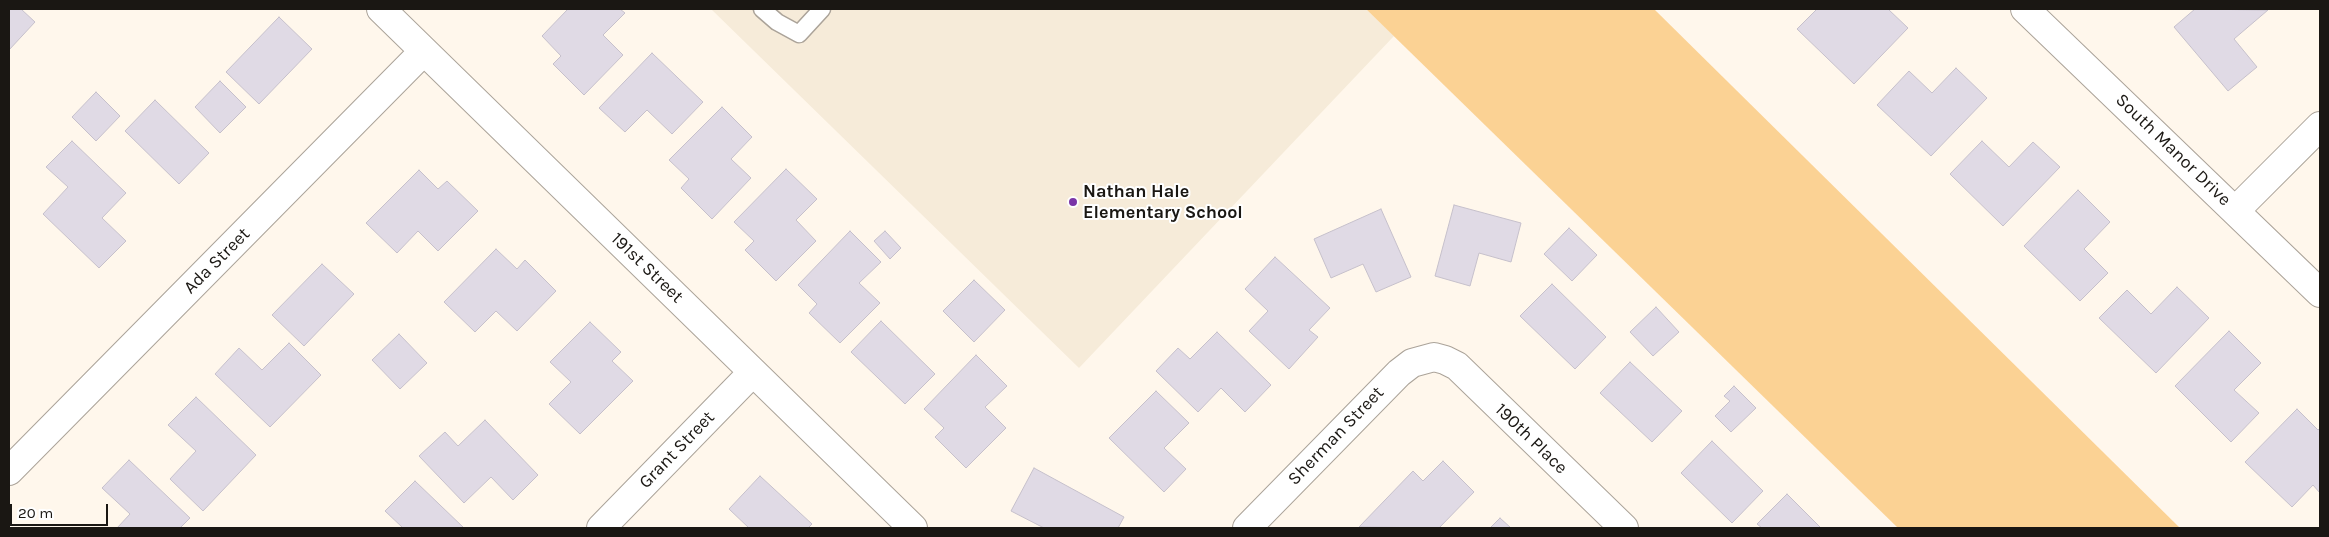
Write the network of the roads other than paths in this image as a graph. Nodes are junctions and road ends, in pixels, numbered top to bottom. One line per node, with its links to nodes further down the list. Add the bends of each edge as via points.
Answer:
1 (381, 9): 5 (street, 191st Street)
2 (762, 9): 3 (lane, via 776,22 799,34)
3 (822, 9)
4 (2025, 9): 7 (street, South Manor Drive)
5 (424, 51): 10 (street, 191st Street); 11 (street, Ada Street)
6 (2320, 126): 7 (street)
7 (2236, 210): 8 (street, South Manor Drive)
8 (2320, 293)
9 (1434, 358): 14 (street, Sherman Street, via 1412,363 1399,373); 15 (street, 190th Place, via 1457,366)
10 (753, 372): 12 (street, Grant Street); 13 (street, 191st Street)
11 (9, 471)
12 (601, 528)
13 (913, 528)
14 (1247, 528)
15 (1624, 528)

